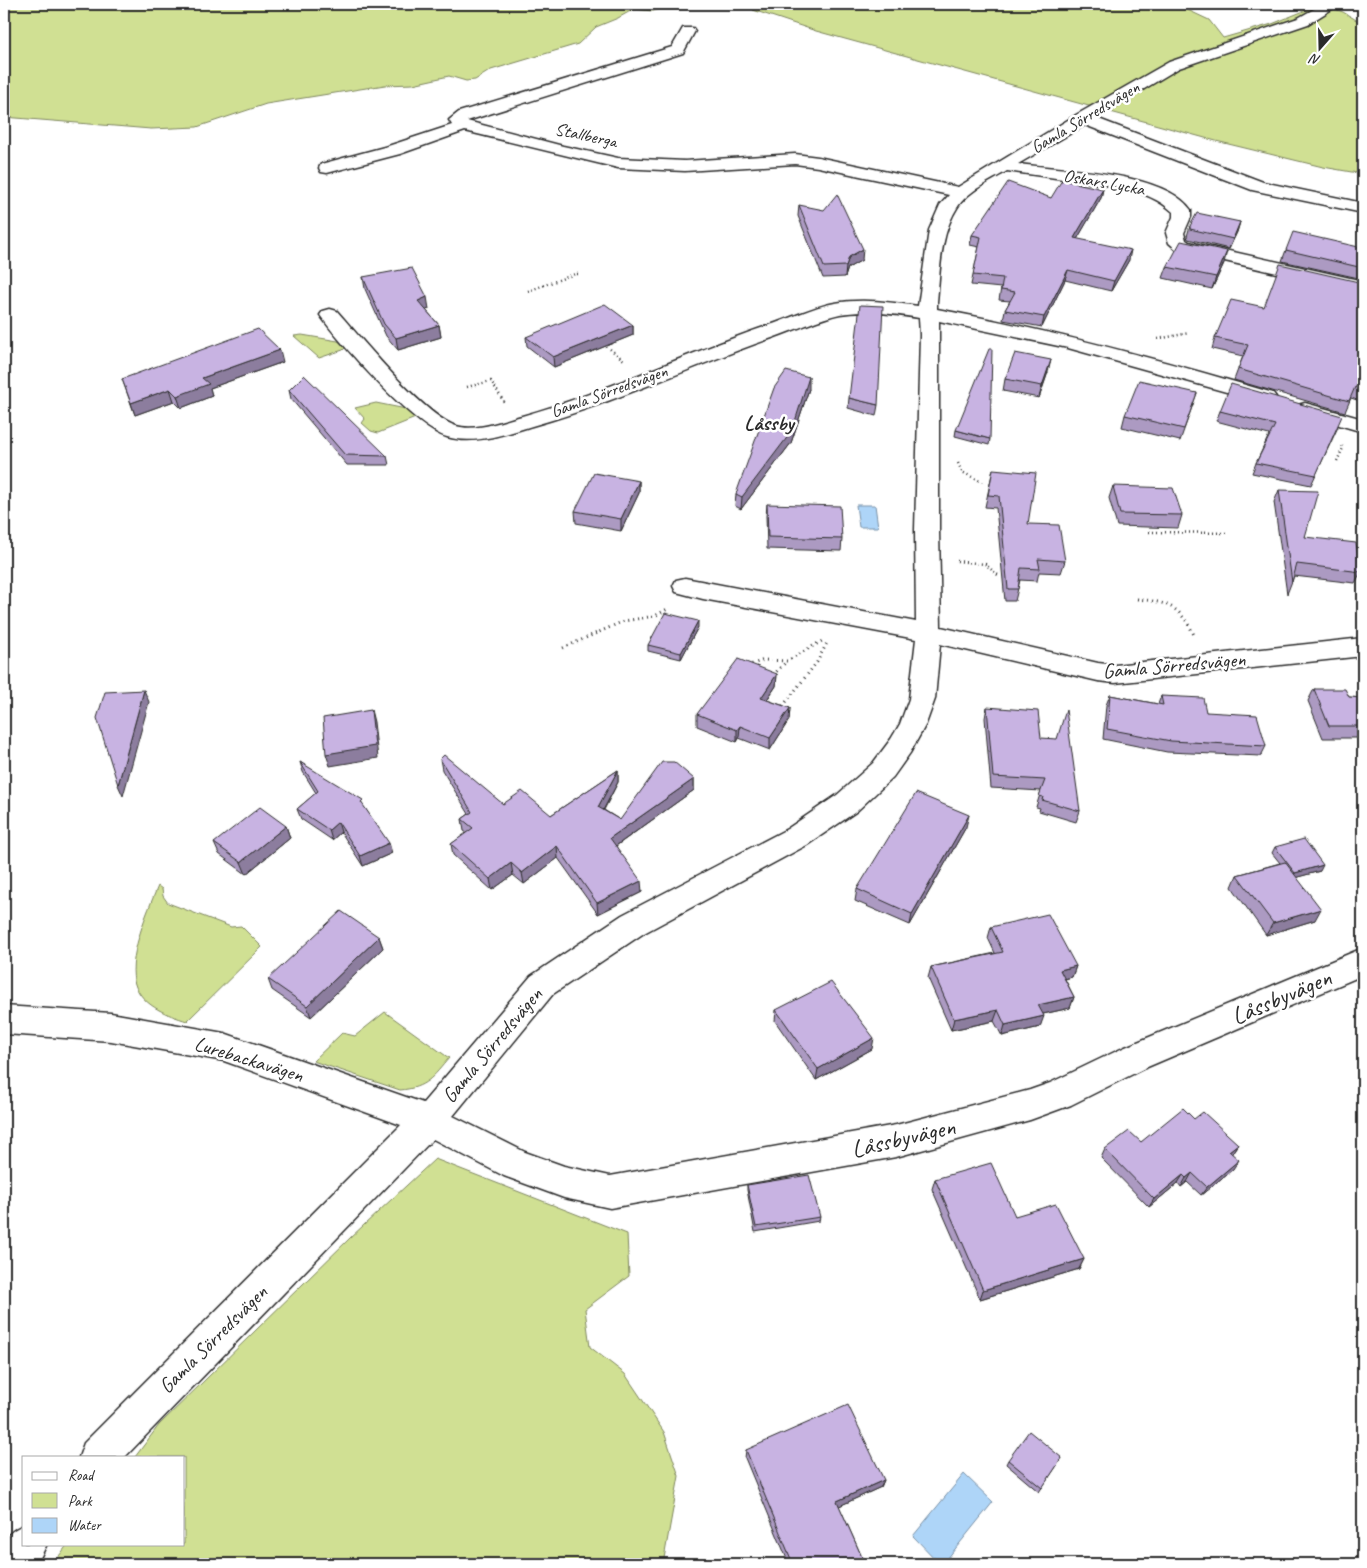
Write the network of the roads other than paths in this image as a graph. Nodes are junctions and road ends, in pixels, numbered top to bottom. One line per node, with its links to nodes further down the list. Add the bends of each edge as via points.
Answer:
1 (1333, 4): 3 (street, Gamla Sörredsvägen, via 1303,21 1174,64)
2 (688, 31): 4 (street, Stallberga, via 678,50 461,116 457,120)
3 (1082, 118): 5 (street, Gamla Sörredsvägen); 8 (street, via 1258,186)
4 (464, 126): 6 (street); 7 (street, Stallberga, via 618,163 686,166 795,159)
5 (1004, 166): 7 (street, Gamla Sörredsvägen); 9 (street, Oskars Lycka, via 1122,183 1162,194 1182,210 1175,233 1178,243 1183,246)
6 (327, 168)
7 (961, 193): 10 (street, Gamla Sörredsvägen, via 949,205 938,230 930,273)
8 (1363, 208)
9 (1363, 287)
10 (928, 314): 11 (street, Gamla Sörredsvägen, via 867,306 835,309 519,423 470,433 456,433 434,422 396,387); 12 (street, Gamla Sörredsvägen, via 1019,329 1091,347); 14 (street, Gamla Sörredsvägen)
11 (330, 315)
12 (1363, 426)
13 (685, 586): 14 (street, Gamla Sörredsvägen)
14 (929, 633): 15 (street, Gamla Sörredsvägen, via 1115,674); 18 (street, Gamla Sörredsvägen, via 925,683 918,713 901,746 882,770 847,803 797,837 633,924 542,985)
15 (1363, 647)
16 (1363, 961): 18 (street, Låssbyvägen, via 1134,1058 1059,1096 896,1141 658,1184 610,1192 564,1182 516,1166)
17 (4, 1020): 18 (street, Lurebackavägen, via 111,1027 207,1042)
18 (429, 1120): 19 (street, Gamla Sörredsvägen)
19 (99, 1456)
20 (25, 1546): 21 (street)
21 (11, 1564)

